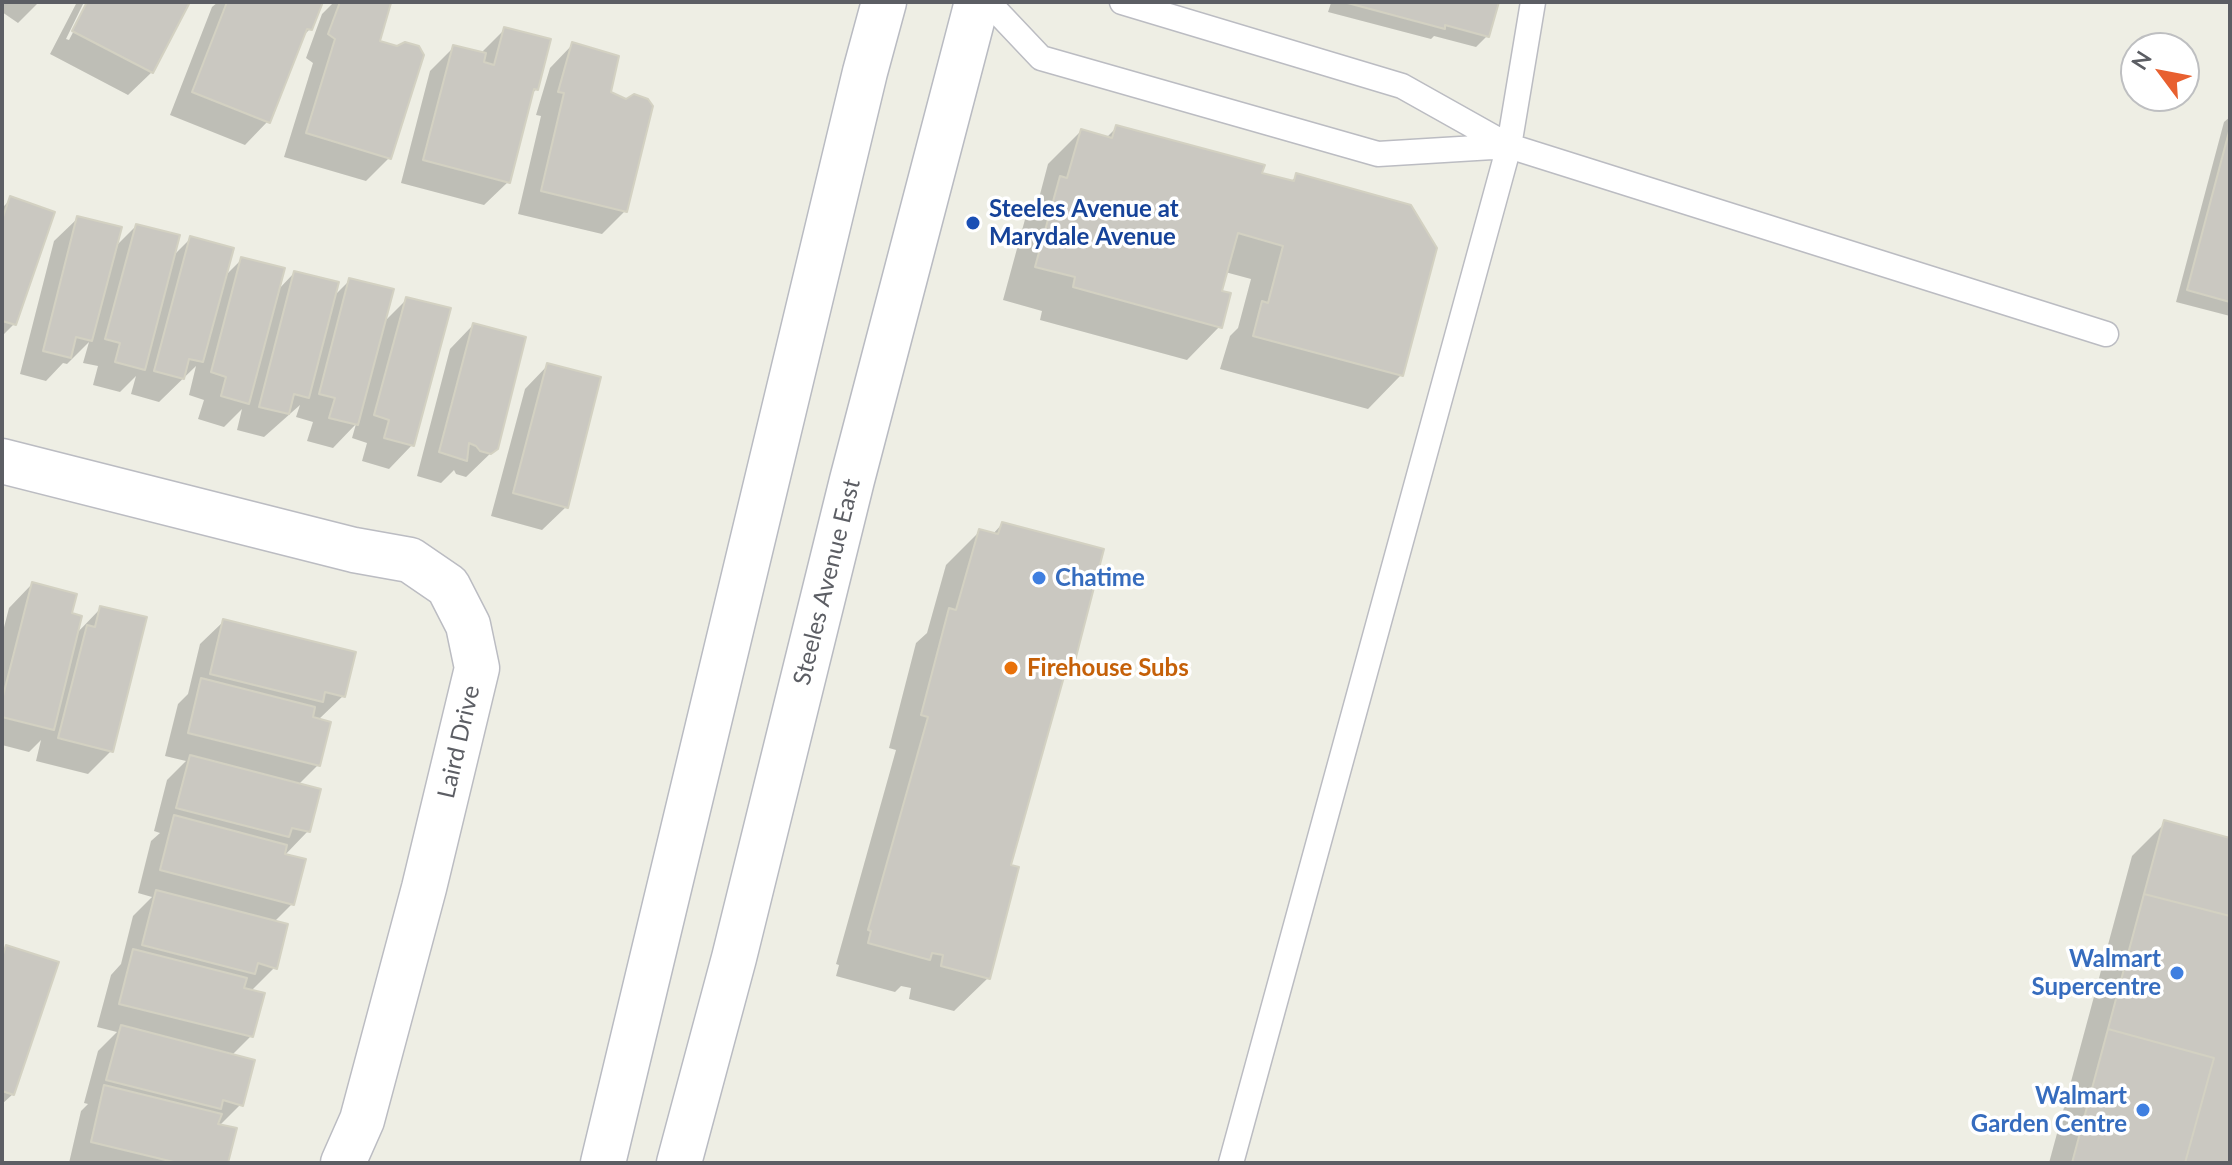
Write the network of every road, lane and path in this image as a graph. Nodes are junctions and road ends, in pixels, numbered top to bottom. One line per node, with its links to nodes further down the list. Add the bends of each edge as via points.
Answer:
1 (884, 2): 10 (main road)
2 (977, 2): 11 (main road, Steeles Avenue East)
3 (988, 2): 6 (lane, via 1041,58 1378,154)
4 (1122, 2): 6 (lane, via 1402,86)
5 (1533, 2): 6 (lane)
6 (1509, 146): 7 (lane); 12 (lane)
7 (2106, 334)
8 (2, 461): 9 (main road, Laird Drive, via 410,560 448,586 468,625 477,668 366,1106)
9 (343, 1163)
10 (603, 1163)
11 (679, 1163)
12 (1231, 1163)

